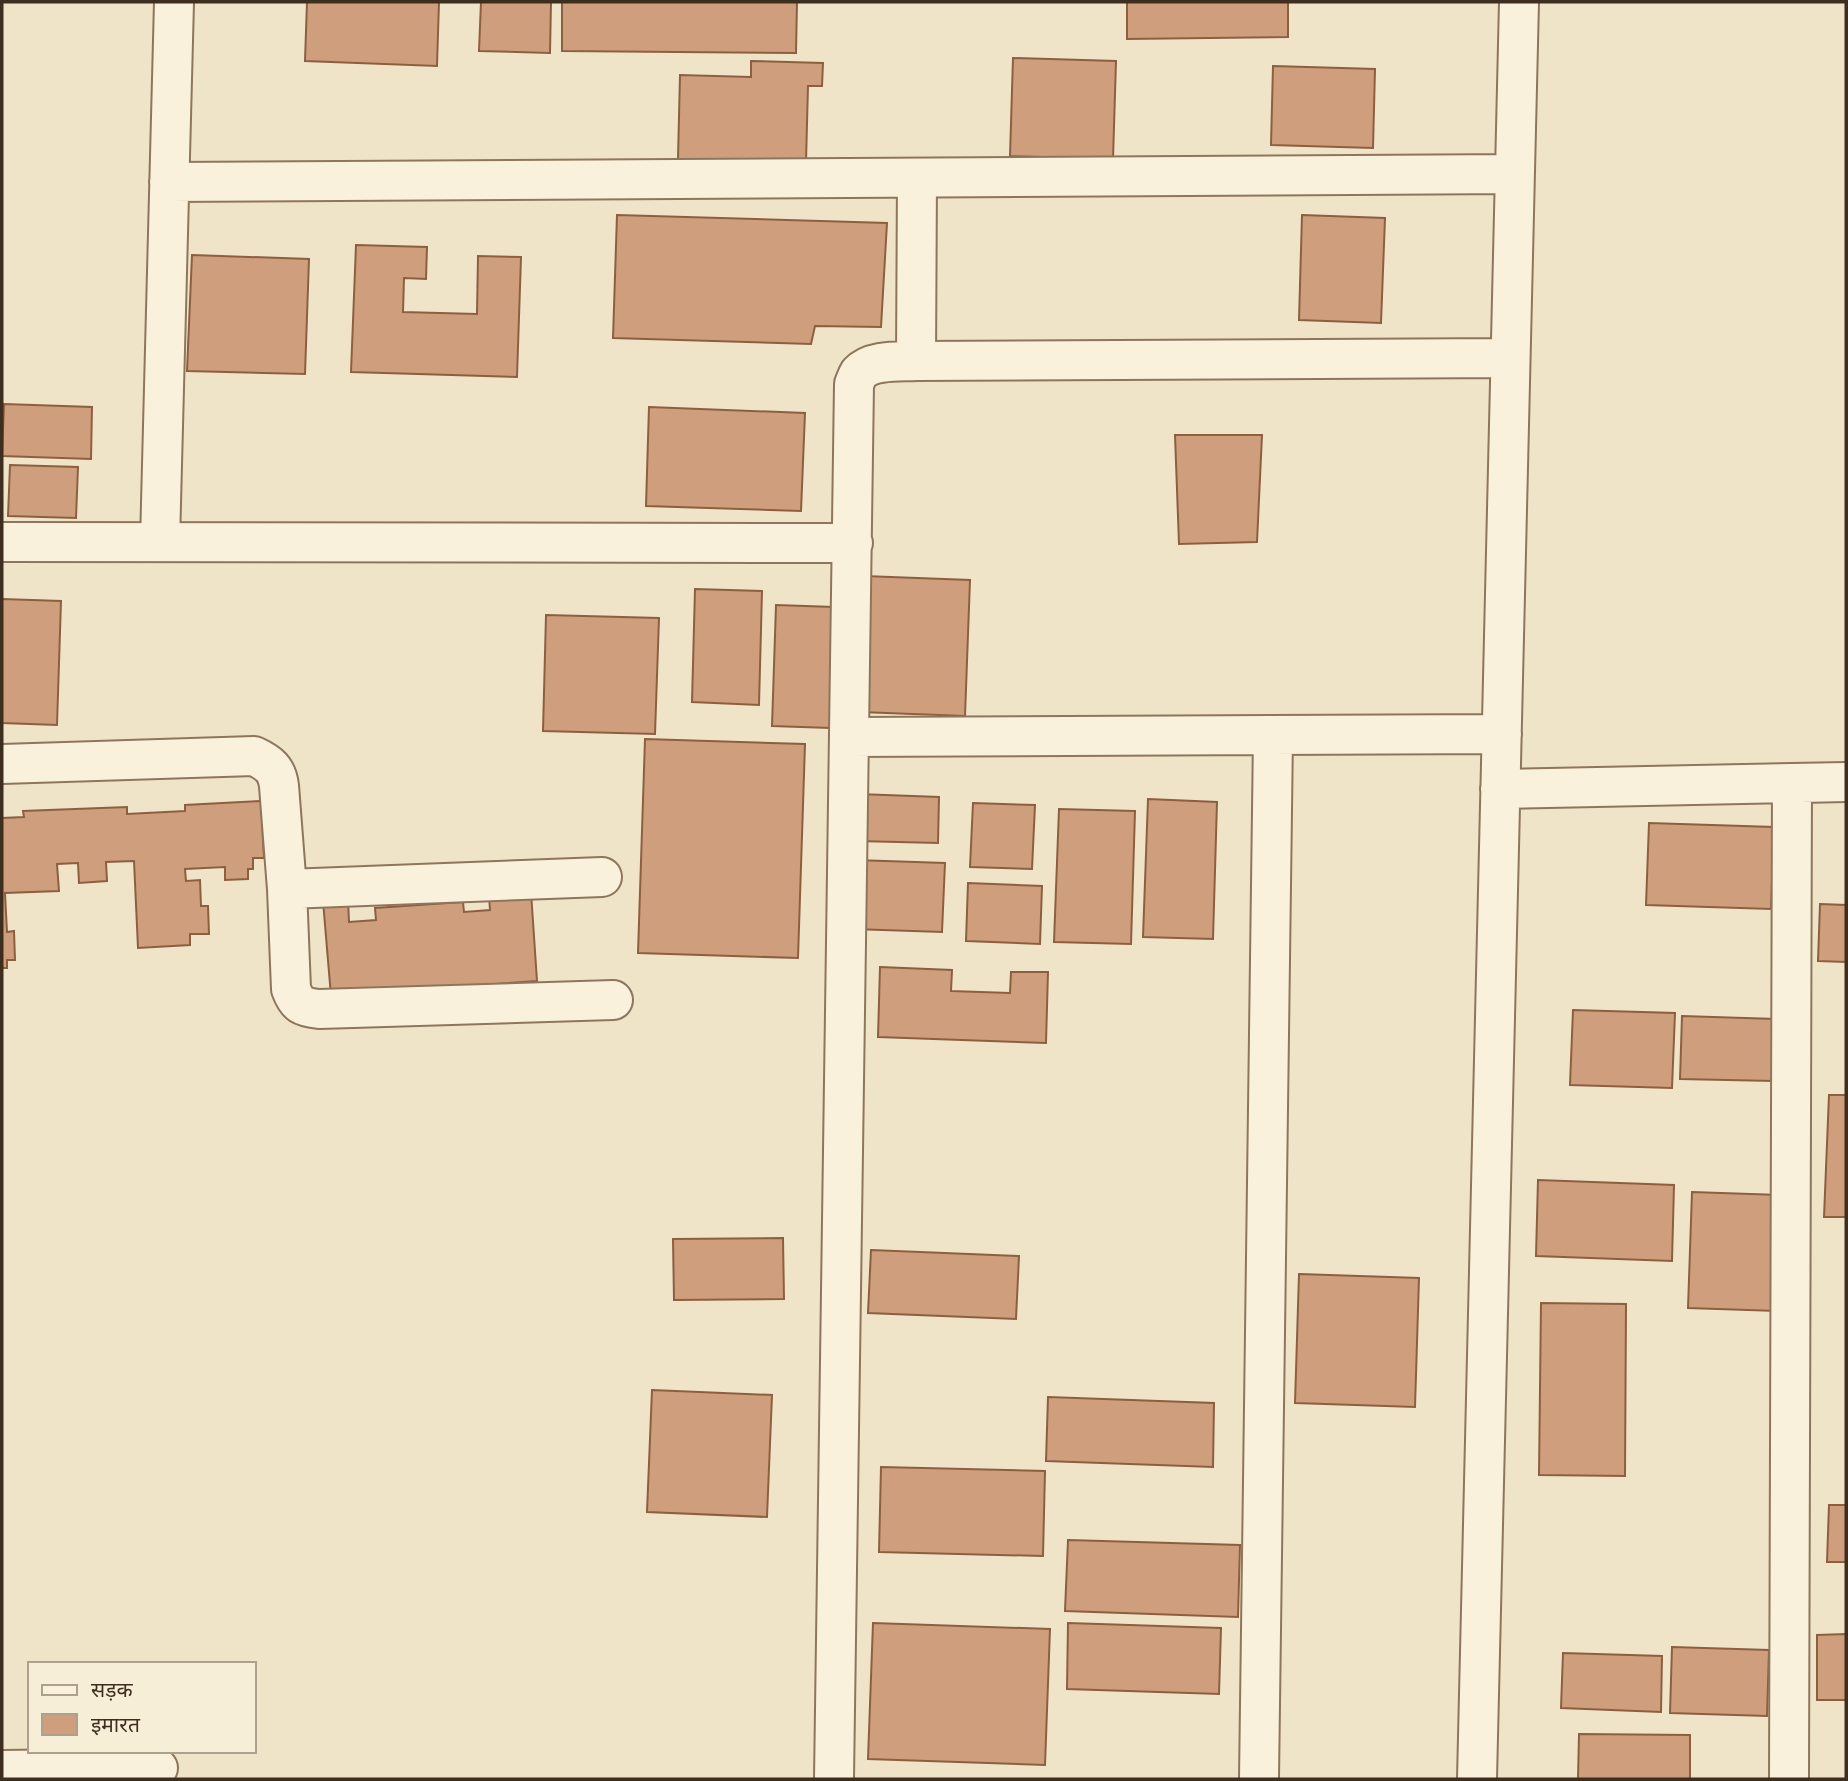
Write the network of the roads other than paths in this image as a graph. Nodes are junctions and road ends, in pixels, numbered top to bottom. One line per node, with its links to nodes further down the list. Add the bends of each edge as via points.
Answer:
1 (174, 2): 5 (street)
2 (1518, 2): 3 (street)
3 (1515, 174): 4 (street); 6 (street)
4 (917, 178): 5 (street); 7 (street)
5 (169, 182): 9 (street)
6 (1510, 358): 7 (street); 11 (street)
7 (916, 361): 10 (street, via 872,366 859,373 854,384)
8 (2, 541): 9 (street)
9 (160, 542): 10 (street)
10 (853, 543): 13 (street)
11 (1502, 734): 12 (street); 17 (street)
12 (1273, 736): 13 (street); 24 (street)
13 (849, 737): 23 (street)
14 (2, 764): 19 (street, via 254,756 273,767 278,776)
15 (1846, 782): 16 (street)
16 (1792, 783): 17 (street); 26 (street)
17 (1500, 789): 25 (street)
18 (602, 877): 19 (street)
19 (287, 890): 20 (street, via 291,989 306,1007)
20 (612, 1000)
21 (158, 1769): 22 (street)
22 (2, 1770)
23 (834, 1779)
24 (1259, 1779)
25 (1477, 1779)
26 (1789, 1779)

